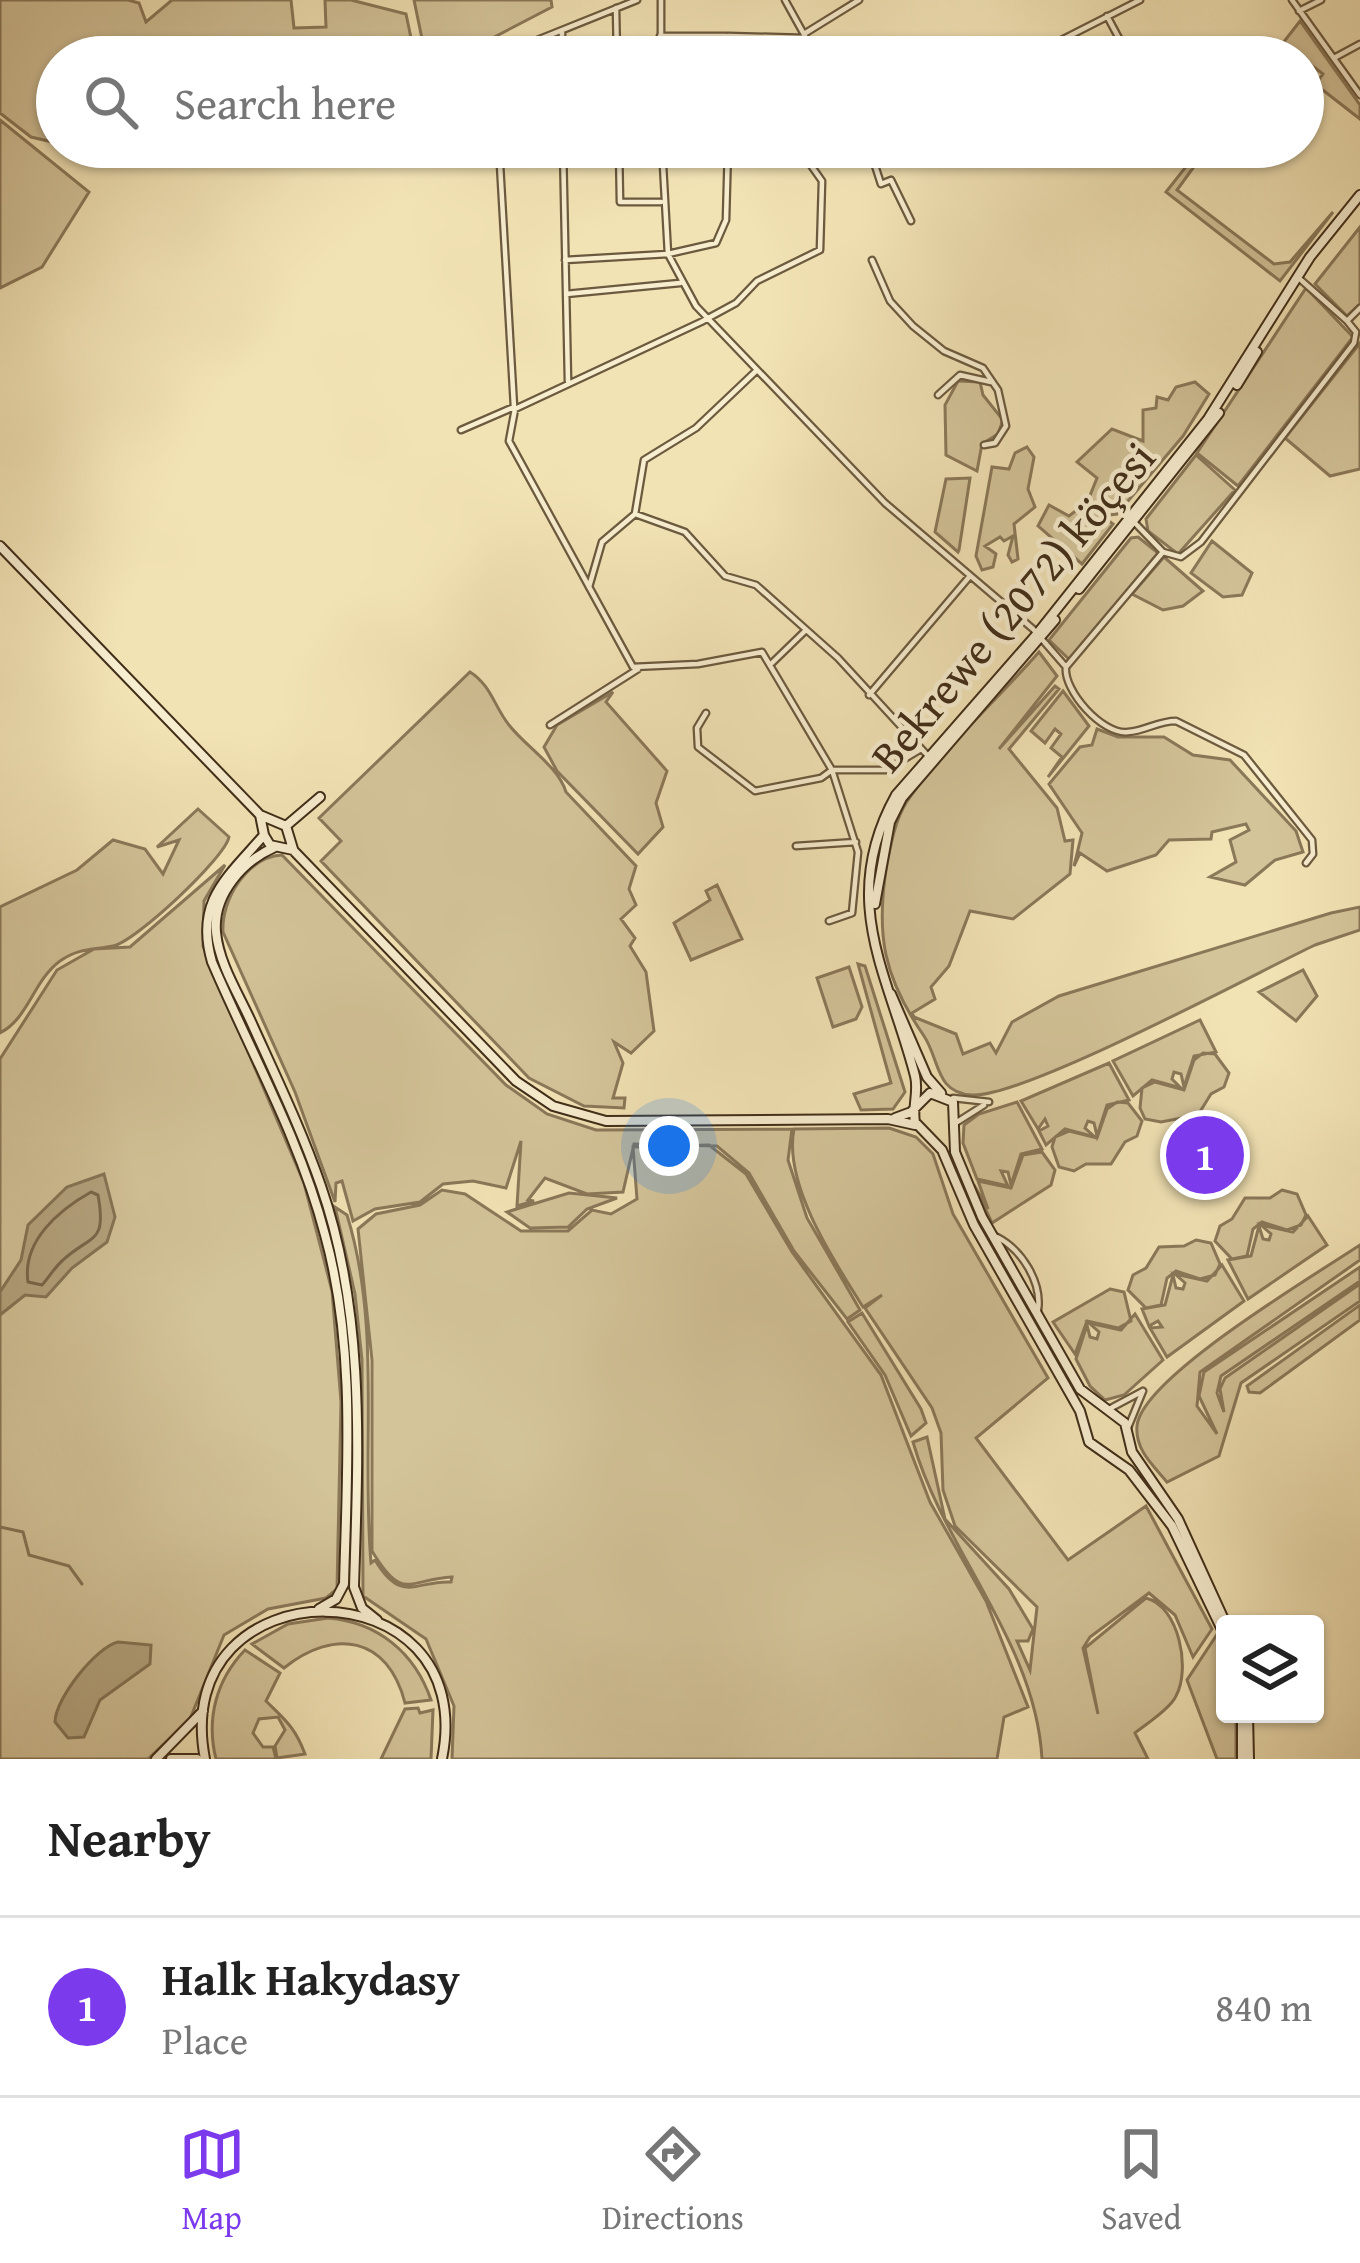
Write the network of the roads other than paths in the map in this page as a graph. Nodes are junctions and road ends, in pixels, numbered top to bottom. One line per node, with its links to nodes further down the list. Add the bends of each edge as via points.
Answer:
1 (638, 0): 8 (street)
2 (661, 0): 15 (street)
3 (785, 0): 17 (street)
4 (859, 0): 17 (street)
5 (1292, 0): 9 (street)
6 (1321, 0): 9 (street)
7 (1137, 1): 10 (street)
8 (616, 8): 11 (street); 14 (street)
9 (1299, 10): 20 (street)
10 (1107, 16): 18 (street); 19 (street)
11 (562, 32): 12 (street); 13 (street)
12 (551, 36)
13 (562, 36)
14 (617, 36)
15 (661, 36): 16 (street)
16 (726, 36): 17 (street)
17 (805, 36)
18 (1068, 36)
19 (1118, 36)
20 (1318, 36)
21 (1324, 44): 23 (street)
22 (1360, 44): 23 (street)
23 (1334, 58): 24 (street)
24 (1360, 94)
25 (500, 168): 48 (street, via 514,406)
26 (563, 168): 36 (street)
27 (619, 168): 33 (street, via 620,202)
28 (662, 168): 33 (street)
29 (727, 168): 35 (street, via 722,237)
30 (813, 168): 42 (street, via 822,181 820,250 757,280)
31 (875, 168): 34 (street, via 881,184 891,180)
32 (1360, 199): 38 (main road, Bekrewe (2072) köçesi); 57 (main road, Bekrewe (2072) köçesi, via 1310,257 1217,406)
33 (662, 202): 35 (street)
34 (911, 221)
35 (668, 254): 36 (street); 39 (street)
36 (565, 260): 40 (street)
37 (872, 260): 45 (street, via 900,313 944,351 980,365)
38 (1301, 280): 43 (street); 51 (main road, Bekrewe (2072) köçesi, via 1231,396)
39 (680, 283): 40 (street); 42 (street)
40 (566, 294): 46 (street)
41 (1360, 308): 43 (street)
42 (706, 319): 44 (street); 46 (street)
43 (1347, 321): 53 (street, via 1354,343 1201,542 1185,556)
44 (756, 370): 50 (street, via 696,428 644,460); 54 (street, via 885,503)
45 (991, 382): 47 (street, via 960,375); 49 (street, via 1006,423 998,440)
46 (568, 383): 55 (street, via 515,409 508,434)
47 (938, 395)
48 (461, 430)
49 (984, 445)
50 (635, 514): 55 (street, via 602,542); 56 (street, via 688,534 722,574 756,585)
51 (1133, 521): 53 (street); 57 (main road, Bekrewe (2072) köçesi)
52 (0, 546): 67 (main road)
53 (1163, 552): 59 (street)
54 (970, 575): 57 (street); 61 (street)
55 (590, 587): 60 (street)
56 (806, 630): 58 (street); 61 (street)
57 (1039, 636): 59 (street); 64 (main road, Bekrewe (2072) köçesi)
58 (772, 663): 60 (street, via 756,652); 65 (street)
59 (1066, 667): 73 (street, via 1069,688 1108,728 1128,733 1176,721 1240,752 1312,840)
60 (638, 670): 63 (street)
61 (868, 696): 64 (street)
62 (706, 713): 65 (street, via 698,748 755,791)
63 (550, 725)
64 (928, 756): 65 (street, via 878,771); 75 (main road, Bekrewe (2072) köçesi, via 890,822 873,925 929,1082); 76 (main road, Bekrewe (2072) köçesi, via 884,820 869,906 872,947 915,1076)
65 (832, 770): 69 (street)
66 (320, 797): 68 (main road)
67 (267, 829): 68 (main road); 70 (main road); 85 (main road, via 218,884 206,932 306,1173 337,1287 346,1390 344,1584)
68 (288, 831): 70 (main road); 72 (main road)
69 (856, 842): 71 (street); 74 (street, via 853,910)
70 (278, 846): 72 (main road); 88 (main road, via 226,890 216,933 314,1166 341,1255 355,1358 354,1587)
71 (796, 846)
72 (293, 850): 77 (main road, via 508,1072 553,1106 606,1121)
73 (1306, 862)
74 (829, 922)
75 (945, 1095): 76 (main road, via 927,1094); 78 (main road, Bekrewe (2072) köçesi, via 956,1109); 78 (street, via 988,1102)
76 (916, 1104): 77 (main road); 79 (main road, Bekrewe (2072) köçesi)
77 (888, 1119): 79 (main road)
78 (954, 1124): 80 (main road, via 943,1134); 81 (main road, Bekrewe (2072) köçesi, via 957,1159 992,1234 1080,1389)
79 (916, 1126): 80 (main road)
80 (925, 1133): 82 (main road, via 942,1150 974,1225)
81 (1106, 1412): 82 (main road); 83 (main road, Bekrewe (2072) köçesi, via 1120,1417); 83 (street, via 1143,1391)
82 (1087, 1428): 84 (main road, via 1091,1445)
83 (1127, 1432): 84 (main road, via 1121,1448); 86 (main road, Bekrewe (2072) köçesi)
84 (1107, 1453): 87 (main road, via 1172,1526)
85 (319, 1609): 88 (main road); 89 (main road, via 276,1618 248,1636 219,1669)
86 (1222, 1615)
87 (1216, 1617)
88 (376, 1620): 94 (main road, via 411,1645 435,1681 445,1722)
89 (204, 1710): 91 (main road); 93 (main road)
90 (1245, 1723): 95 (main road)
91 (156, 1759)
92 (171, 1759): 93 (main road)
93 (201, 1759)
94 (442, 1759)
95 (1246, 1759)

